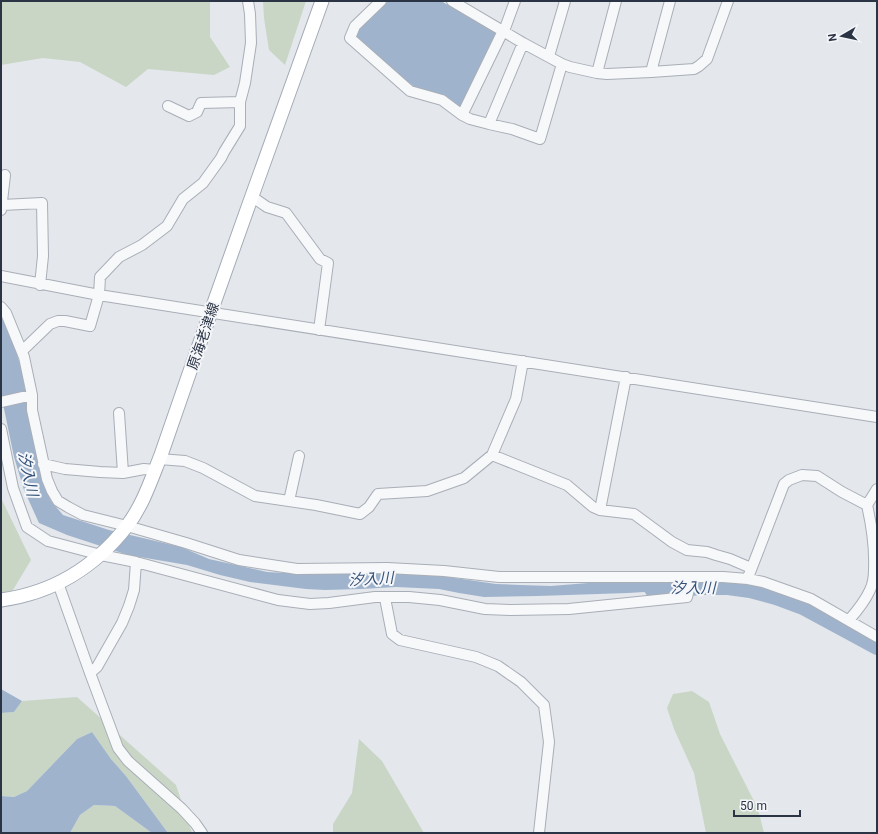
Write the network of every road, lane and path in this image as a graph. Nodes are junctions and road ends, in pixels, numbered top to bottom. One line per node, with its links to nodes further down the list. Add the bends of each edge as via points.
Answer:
1 (248, 1): 17 (street, via 251,44)
2 (322, 1): 22 (main road, 原海老津線)
3 (381, 1): 19 (street, via 356,26 350,38 410,91 442,100)
4 (452, 1): 10 (street)
5 (515, 1): 11 (street)
6 (565, 1): 13 (street)
7 (616, 1): 16 (street)
8 (670, 1): 15 (street)
9 (728, 1): 15 (street, via 706,59 699,66 694,69)
10 (462, 4): 11 (street)
11 (504, 31): 12 (street); 19 (street)
12 (523, 43): 13 (street); 20 (street)
13 (549, 56): 14 (street)
14 (562, 64): 16 (street); 20 (street, via 540,139)
15 (651, 72): 16 (street)
16 (597, 73)
17 (240, 102): 18 (street, via 201,103 198,112 189,116); 26 (street, via 240,126 212,171 203,183 184,199 168,226 142,245 119,257 100,277)
18 (168, 106)
19 (462, 115): 20 (street)
20 (489, 124)
21 (5, 175): 23 (street)
22 (252, 196): 28 (main road, 原海老津線); 29 (street, via 267,207 286,213 320,259 328,263)
23 (1, 208): 25 (street, via 42,203 44,256)
24 (1, 276): 25 (street)
25 (40, 285): 26 (street)
26 (99, 295): 28 (street); 30 (street, via 90,326 58,321 50,324)
27 (1, 307): 30 (street)
28 (211, 313): 29 (street); 41 (main road, 原海老津線)
29 (319, 330): 31 (street)
30 (22, 351): 33 (street)
31 (522, 361): 32 (street); 38 (street, via 516,398)
32 (626, 377): 36 (street); 46 (street)
33 (32, 395): 34 (street); 40 (street, via 32,410)
34 (2, 402)
35 (119, 413): 42 (street)
36 (877, 416)
37 (1, 429): 48 (street, via 26,527 48,541)
38 (492, 455): 44 (street, via 464,478 427,491 378,494 360,514); 46 (street, via 567,485)
39 (299, 456): 44 (street)
40 (43, 464): 42 (street, via 65,469); 47 (street, via 58,501 83,515)
41 (157, 464): 42 (street); 44 (street, via 185,461 255,496); 47 (main road, 原海老津線, via 145,496)
42 (123, 472)
43 (877, 489): 45 (street)
44 (290, 501)
45 (867, 505): 50 (street, via 817,476 802,475 790,480 784,484); 56 (street, via 873,535 874,574 871,588)
46 (600, 510): 50 (street, via 634,514 687,550 707,552)
47 (126, 528): 48 (main road, 原海老津線); 51 (street, via 239,560 297,569 387,568 499,577)
48 (101, 555): 49 (street); 53 (main road, 原海老津線)
49 (136, 562): 54 (street, via 278,600 310,604); 58 (street, via 134,590 122,623 97,667)
50 (751, 568): 52 (street)
51 (692, 577): 52 (street); 54 (street, via 687,597 569,609 511,610 409,597)
52 (748, 579): 56 (street, via 811,599)
53 (58, 583): 55 (main road, 原海老津線, via 17,598); 58 (street)
54 (385, 598): 60 (street, via 392,634 400,640 476,657 498,666 521,682 544,705 549,742)
55 (1, 600)
56 (849, 620): 57 (street)
57 (877, 637)
58 (90, 673): 59 (street, via 118,748 128,761 195,822)
59 (202, 833)
60 (539, 833)

